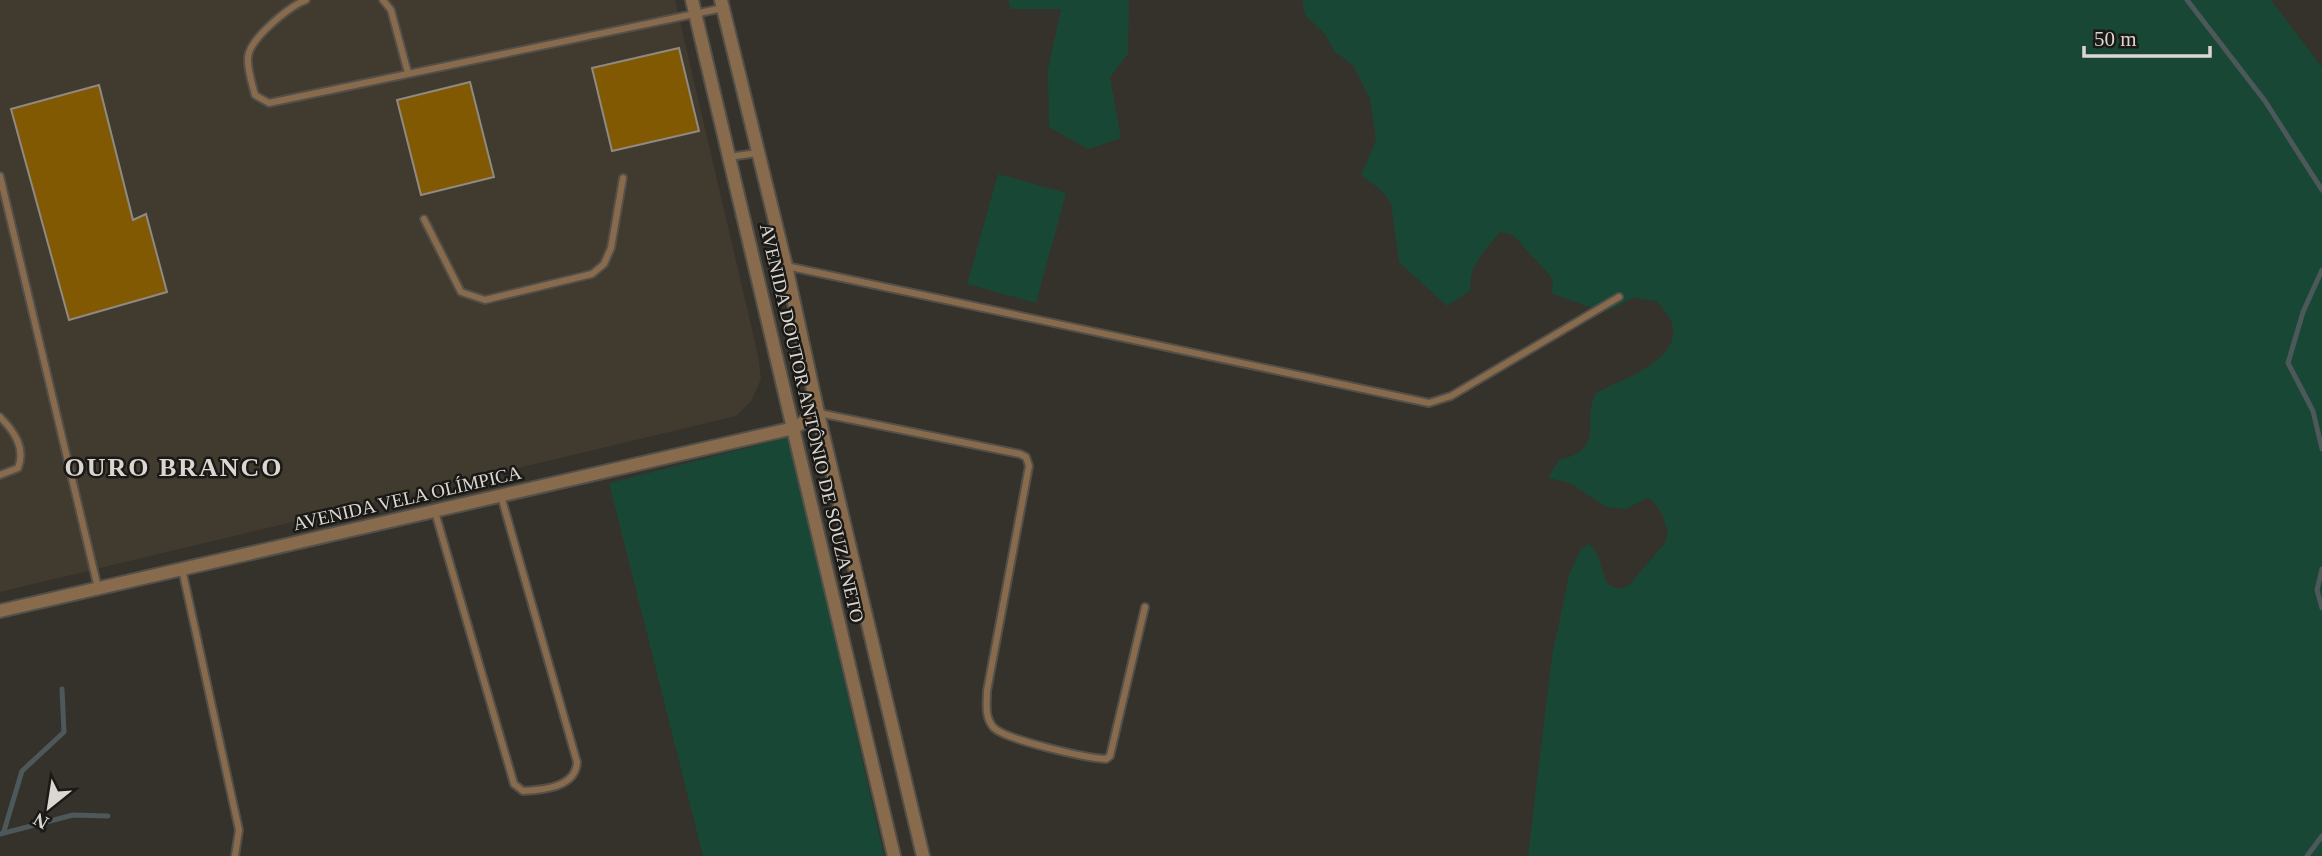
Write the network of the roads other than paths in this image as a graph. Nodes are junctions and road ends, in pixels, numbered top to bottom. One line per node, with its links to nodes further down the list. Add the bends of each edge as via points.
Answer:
1 (306, 0): 5 (lane, via 257,38 249,52 255,95 269,103)
2 (383, 0): 5 (lane, via 391,10)
3 (722, 4): 4 (lane); 6 (street, AVENIDA DOUTOR ANTÔNIO DE SOUZA NETO)
4 (693, 6): 5 (lane); 7 (street, AVENIDA DOUTOR ANTÔNIO DE SOUZA NETO)
5 (408, 73)
6 (757, 153): 7 (lane); 11 (street, AVENIDA DOUTOR ANTÔNIO DE SOUZA NETO)
7 (729, 157): 15 (street, AVENIDA DOUTOR ANTÔNIO DE SOUZA NETO)
8 (0, 176): 20 (lane)
9 (623, 178): 10 (lane, via 604,264 592,274 485,300 461,292)
10 (424, 219)
11 (786, 266): 12 (lane, via 1429,403 1451,396); 13 (street, AVENIDA DOUTOR ANTÔNIO DE SOUZA NETO)
12 (1619, 297)
13 (818, 413): 15 (street, AVENIDA VELA OLÍMPICA); 21 (lane, via 1026,457 1029,466 987,691 987,716 996,729 1016,739 1106,759 1110,756); 25 (street, AVENIDA DOUTOR ANTÔNIO DE SOUZA NETO)
14 (0, 416): 16 (lane, via 13,430 21,461 18,468)
15 (794, 428): 17 (street, AVENIDA VELA OLÍMPICA); 24 (street, AVENIDA DOUTOR ANTÔNIO DE SOUZA NETO)
16 (0, 475)
17 (501, 496): 18 (street, AVENIDA VELA OLÍMPICA); 18 (lane, via 577,762 575,775 558,785 523,791 514,784)
18 (435, 512): 19 (street, AVENIDA VELA OLÍMPICA)
19 (182, 569): 20 (street, AVENIDA VELA OLÍMPICA); 23 (lane, via 239,830)
20 (98, 589): 22 (street, AVENIDA VELA OLÍMPICA)
21 (1145, 607)
22 (0, 611)
23 (235, 856)
24 (894, 856)
25 (923, 856)

